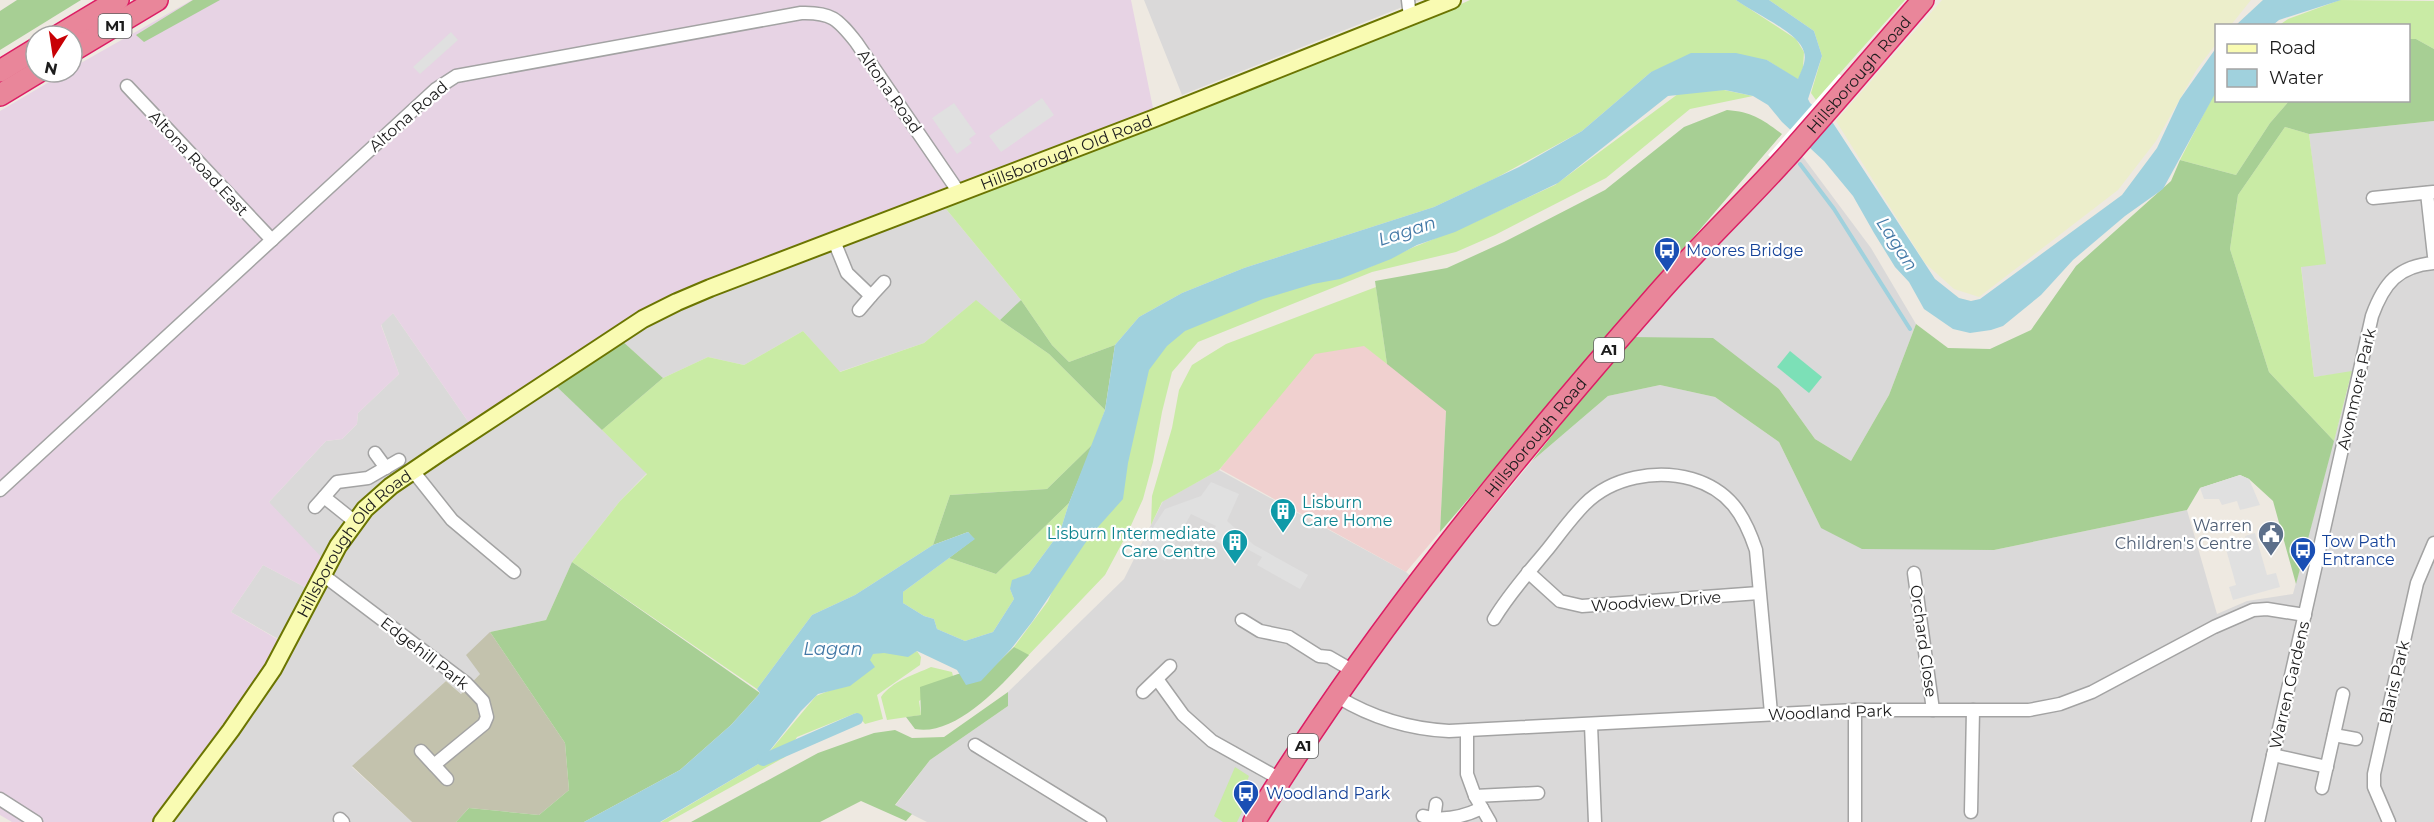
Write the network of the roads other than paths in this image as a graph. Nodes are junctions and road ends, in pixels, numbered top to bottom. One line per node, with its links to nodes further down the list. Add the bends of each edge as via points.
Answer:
1 (118, 0): 7 (highway, M1)
2 (158, 0): 8 (highway, M1)
3 (1408, 0): 6 (street)
4 (1452, 0): 6 (street, Hillsborough Old Road)
5 (1923, 0): 43 (highway, Hillsborough Road / A1, via 1779,165 1657,295 1526,448 1439,556)
6 (1410, 17): 14 (street, Hillsborough Old Road)
7 (78, 24)
8 (84, 44)
9 (24, 56): 10 (highway)
10 (0, 71)
11 (24, 80): 13 (highway)
12 (127, 86): 17 (street, Altona Road East)
13 (0, 95)
14 (958, 191): 17 (street, Altona Road, via 838,20 825,14 801,13 456,76 436,89); 18 (street, Hillsborough Old Road)
15 (2430, 192): 16 (street); 19 (street)
16 (2373, 198)
17 (272, 240): 28 (street, Altona Road)
18 (834, 241): 22 (street, via 847,273); 27 (street, Hillsborough Old Road, via 677,302 618,336)
19 (2434, 256)
20 (2434, 263): 33 (street, Avonmore Park, via 2394,276 2376,304)
21 (884, 282): 22 (street)
22 (871, 296): 23 (street)
23 (859, 310)
24 (375, 453): 26 (street)
25 (399, 460): 26 (street)
26 (386, 468): 29 (street, via 368,478 338,482)
27 (414, 471): 31 (street, Hillsborough Old Road, via 375,499); 34 (street, via 452,520)
28 (0, 490)
29 (324, 497): 30 (street); 31 (street)
30 (315, 507)
31 (354, 521): 37 (street, Hillsborough Old Road)
32 (2434, 543): 78 (street, Blaris Park, via 2417,584 2374,774 2374,788)
33 (2320, 548): 39 (street, Warren Gardens)
34 (514, 572)
35 (1528, 572): 38 (street, Woodview Drive, via 1560,601 1582,606); 38 (street, via 1586,503 1605,490 1650,474 1684,477 1710,484 1737,509 1756,550); 40 (street)
36 (1914, 573): 49 (street, Orchard Close)
37 (323, 575): 59 (street, Edgehill Park, via 454,673 483,701 487,717 484,724); 71 (street, Hillsborough Old Road, via 273,669)
38 (1759, 593): 51 (street)
39 (2305, 615): 50 (street, Woodland Park, via 2253,609 2092,692 2060,704 2029,710); 58 (street, Warren Gardens)
40 (1494, 619)
41 (1242, 620): 43 (street, via 1260,631 1289,637)
42 (1170, 666): 44 (street)
43 (1355, 672): 47 (highway, Hillsborough Road / A1)
44 (1157, 679): 45 (street); 62 (street, via 1183,715 1212,741)
45 (1143, 692)
46 (2343, 694): 54 (street)
47 (1338, 697): 53 (street, Woodland Park, via 1412,727); 62 (highway, Hillsborough Road / A1)
48 (1855, 710): 49 (street, Woodland Park); 51 (street, Woodland Park); 76 (street)
49 (1933, 710): 50 (street, Woodland Park)
50 (1973, 710): 69 (street)
51 (1771, 713): 52 (street, Woodland Park)
52 (1591, 725): 53 (street, Woodland Park); 75 (street)
53 (1467, 731): 65 (street, via 1467,774)
54 (2334, 735): 55 (street); 60 (street)
55 (2356, 739)
56 (975, 745): 72 (street)
57 (421, 751): 59 (street)
58 (2273, 755): 60 (street); 77 (street, Warren Gardens)
59 (434, 765): 61 (street)
60 (2327, 767): 63 (street)
61 (447, 779)
62 (1280, 779): 73 (highway, Hillsborough Road / A1)
63 (2322, 788)
64 (1538, 793): 65 (street)
65 (1475, 796): 68 (street)
66 (0, 800): 70 (street)
67 (1436, 804): 68 (street, via 1429,818 1467,815)
68 (1482, 808): 74 (street)
69 (1971, 812)
70 (36, 822)
71 (162, 822)
72 (1100, 822)
73 (1254, 822)
74 (1490, 822)
75 (1595, 822)
76 (1855, 822)
77 (2258, 822)
78 (2389, 822)

